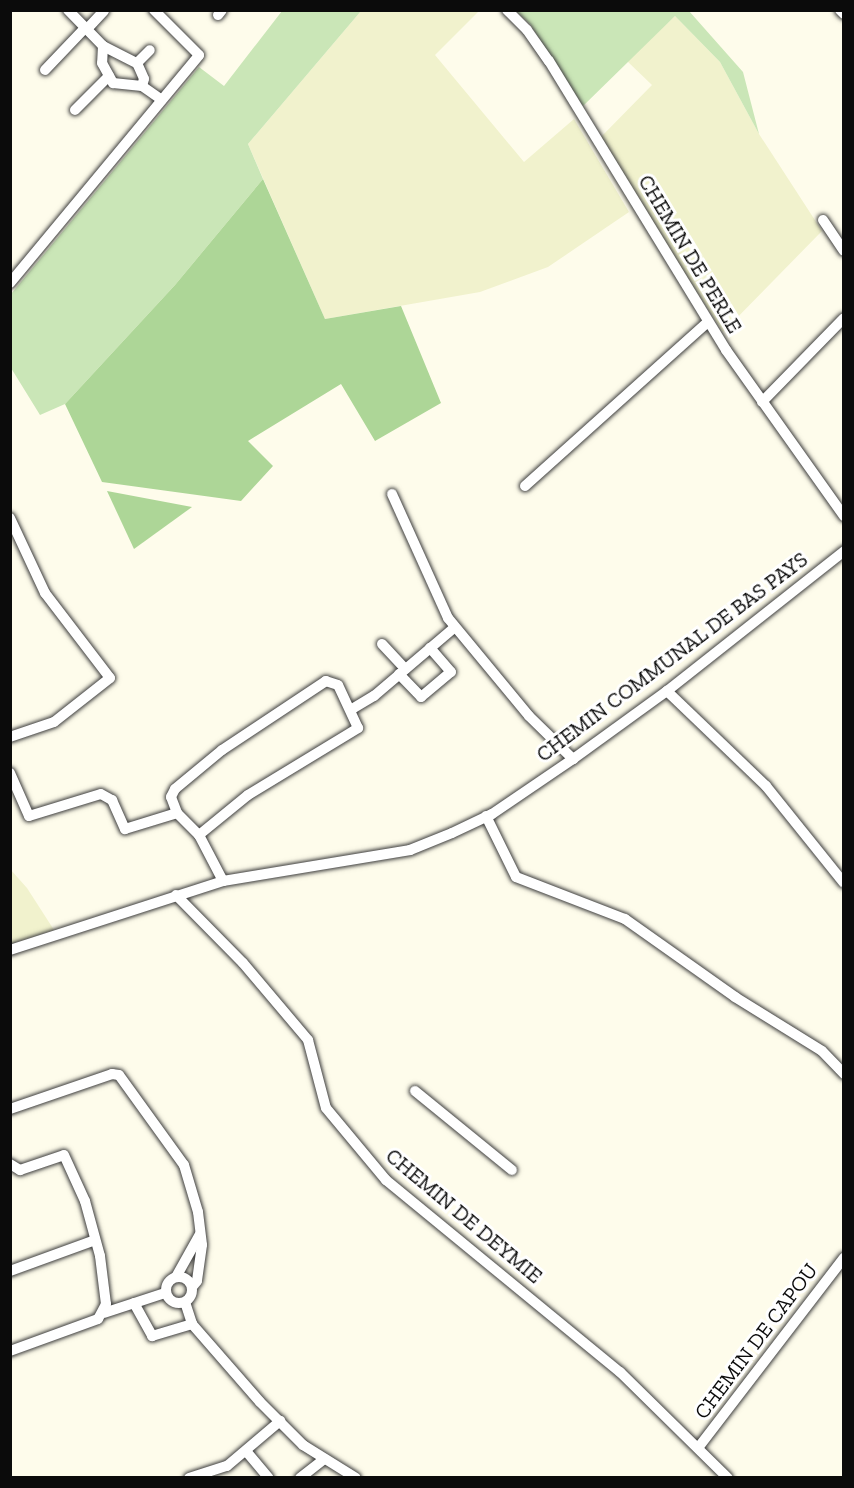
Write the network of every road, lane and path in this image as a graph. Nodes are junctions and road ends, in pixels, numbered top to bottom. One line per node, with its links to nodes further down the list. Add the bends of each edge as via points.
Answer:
1 (68, 10): 7 (street)
2 (154, 10): 14 (street, via 199,55)
3 (507, 10): 20 (street, CHEMIN DE PERLE, via 549,61)
4 (840, 10): 6 (street)
5 (104, 11): 7 (street)
6 (843, 14)
7 (86, 28): 8 (street); 11 (street)
8 (103, 46): 10 (street); 12 (street, via 102,63)
9 (150, 50): 10 (street)
10 (137, 63): 13 (street, via 144,79)
11 (45, 70)
12 (109, 76): 13 (street, via 113,83); 15 (street)
13 (142, 86): 14 (street)
14 (162, 100): 18 (street)
15 (75, 110)
16 (823, 220): 17 (street)
17 (843, 251)
18 (10, 283)
19 (843, 318): 21 (street)
20 (708, 322): 21 (street, CHEMIN DE PERLE); 22 (street)
21 (762, 402): 24 (street, CHEMIN DE PERLE)
22 (525, 486)
23 (392, 494): 27 (street)
24 (843, 516)
25 (10, 518): 33 (street, via 45,593 110,678 54,722)
26 (843, 551): 31 (street, CHEMIN COMMUNAL DE BAS PAYS)
27 (455, 627): 29 (street); 34 (street, via 529,716)
28 (382, 644): 30 (street)
29 (430, 648): 30 (street); 30 (street, via 451,672 420,697)
30 (402, 671): 32 (street)
31 (667, 691): 34 (street, CHEMIN COMMUNAL DE BAS PAYS); 40 (street, via 766,786)
32 (352, 709): 36 (street, via 338,685 326,681 222,750 175,789 171,797); 38 (street, via 358,722 353,732 248,795)
33 (10, 737)
34 (573, 759): 37 (street, CHEMIN COMMUNAL DE BAS PAYS)
35 (10, 773): 36 (street, via 29,816 101,794 112,800 125,829)
36 (177, 813): 38 (street)
37 (486, 816): 39 (street, CHEMIN COMMUNAL DE BAS PAYS, via 410,850); 43 (street, via 510,873 625,919 735,997 822,1051)
38 (199, 835): 39 (street)
39 (223, 881): 41 (street, CHEMIN COMMUNAL DE BAS PAYS)
40 (843, 883)
41 (176, 895): 42 (street, CHEMIN COMMUNAL DE BAS PAYS); 61 (street, CHEMIN DE DEYMIE, via 243,963 308,1040 326,1108 386,1180 620,1372)
42 (10, 950)
43 (843, 1074)
44 (415, 1091): 47 (street)
45 (10, 1109): 48 (street, via 112,1074 119,1075 181,1157)
46 (10, 1164): 49 (street, via 20,1170 64,1155 85,1201)
47 (512, 1170)
48 (201, 1234): 52 (street); 53 (street, via 201,1262)
49 (95, 1240): 51 (street); 57 (street, via 105,1286)
50 (843, 1257): 61 (street, CHEMIN DE CAPOU)
51 (10, 1271)
52 (176, 1277): 53 (street, via 184,1277); 54 (street)
53 (193, 1286): 55 (street)
54 (165, 1293): 55 (street, via 172,1303); 56 (street)
55 (185, 1302): 58 (street)
56 (134, 1303): 57 (street); 58 (street, via 152,1336)
57 (101, 1316): 59 (street)
58 (192, 1324): 60 (street)
59 (10, 1351)
60 (280, 1421): 62 (street); 63 (street, via 303,1445)
61 (698, 1448): 64 (street, CHEMIN DE DEYMIE)
62 (246, 1450): 65 (street, via 226,1466); 66 (street)
63 (324, 1459): 67 (street); 68 (street)
64 (717, 1473): 69 (street, CHEMIN DE DEYMIE)
65 (189, 1478)
66 (269, 1478)
67 (300, 1478)
68 (356, 1478)
69 (728, 1478)

